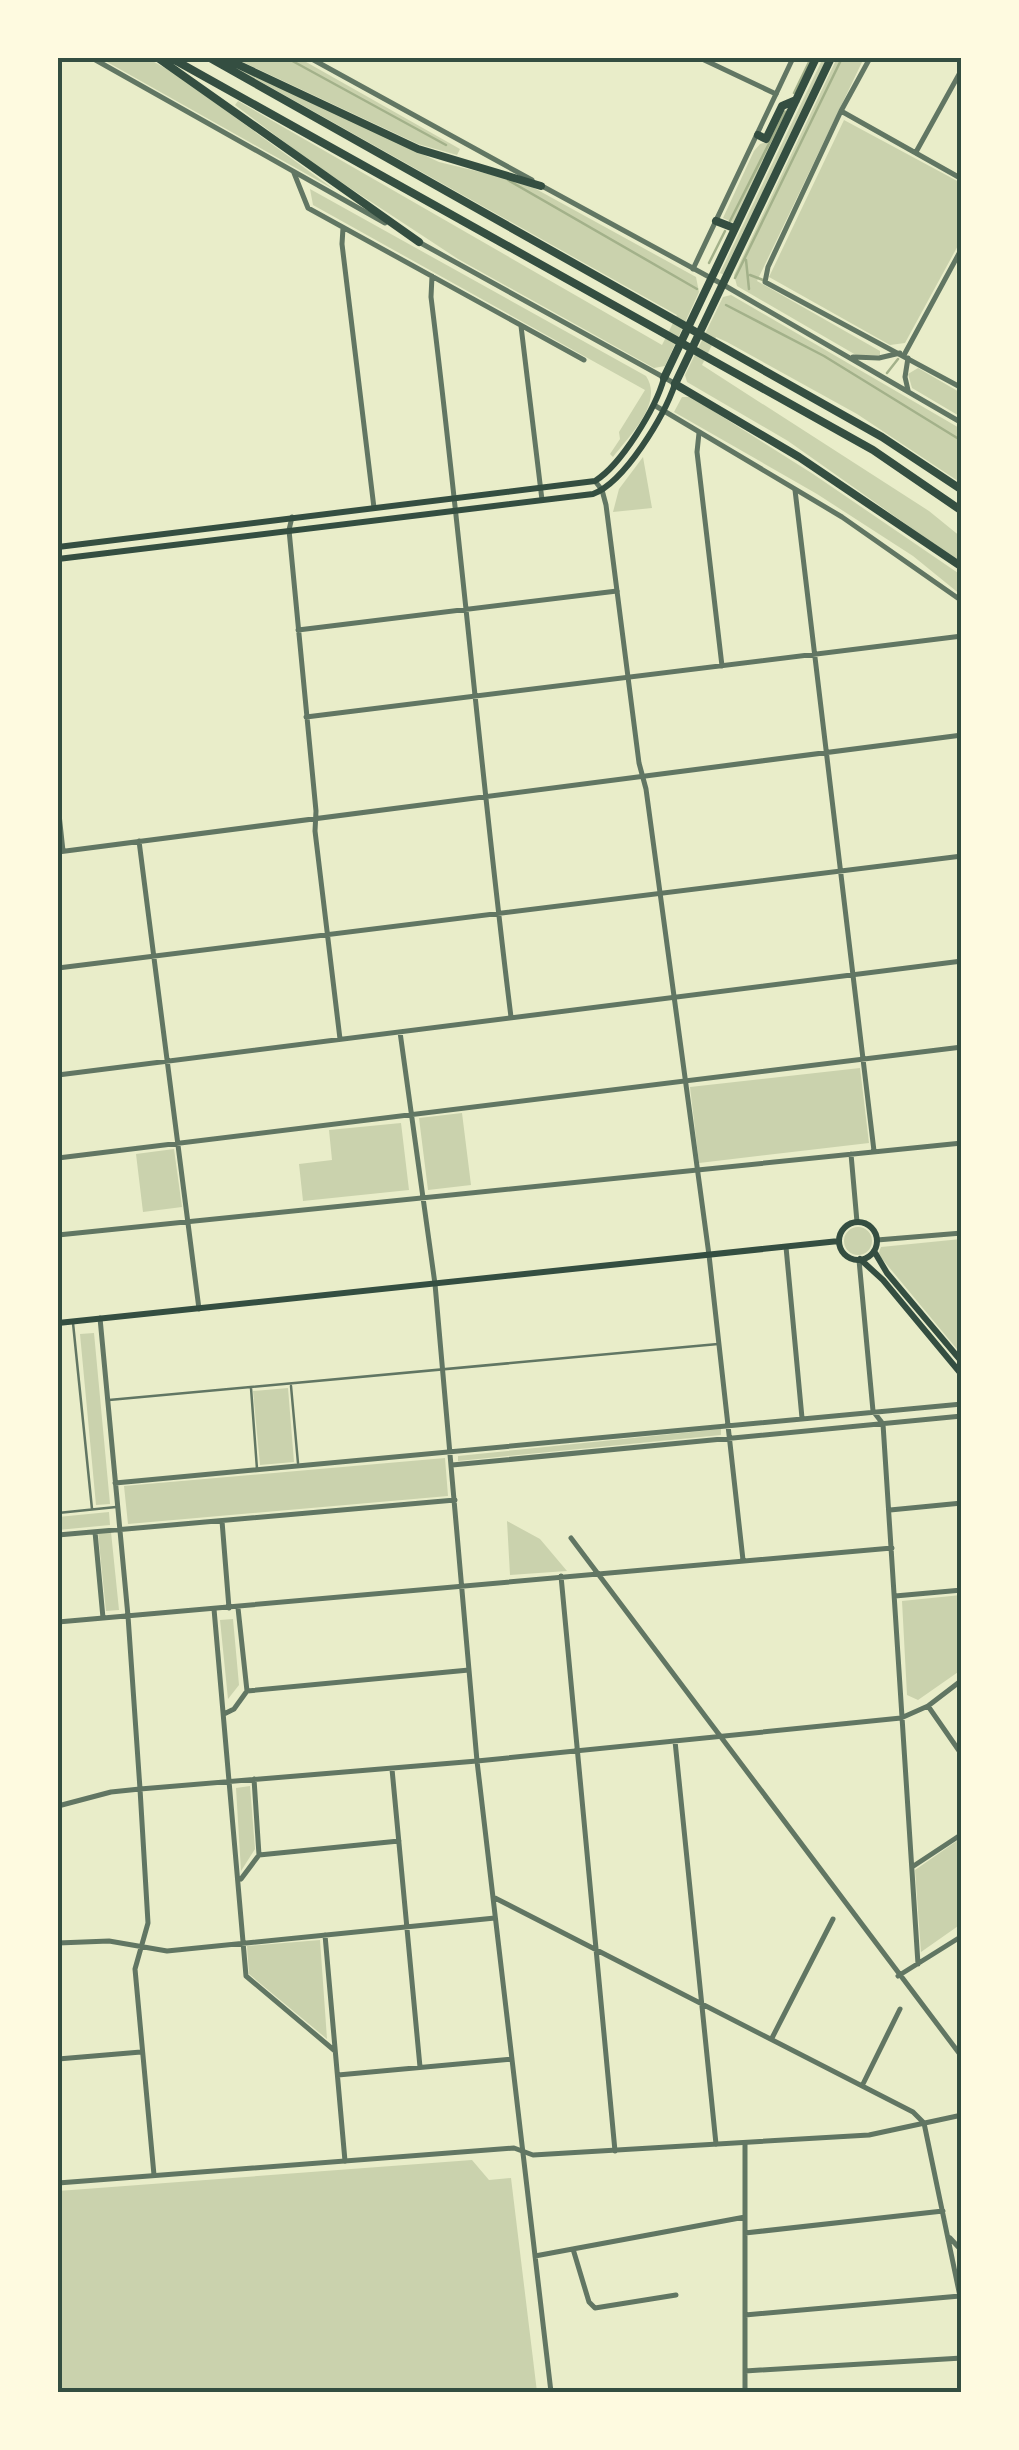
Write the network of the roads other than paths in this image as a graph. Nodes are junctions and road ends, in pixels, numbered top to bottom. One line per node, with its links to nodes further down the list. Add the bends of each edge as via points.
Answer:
1 (92, 58): 18 (street)
2 (158, 58): 24 (main road)
3 (171, 58): 51 (main road, via 873,450)
4 (210, 58): 46 (main road, via 882,437)
5 (224, 58): 20 (main road, via 418,149)
6 (310, 58): 20 (street)
7 (700, 58): 13 (street)
8 (794, 58): 13 (street)
9 (816, 58): 14 (main road)
10 (831, 58): 29 (main road)
11 (870, 58): 15 (street)
12 (962, 68): 17 (street)
13 (776, 94): 16 (street)
14 (796, 100): 16 (main road, via 782,106 766,139); 23 (main road)
15 (841, 111): 17 (street); 32 (street, via 765,282)
16 (758, 135): 21 (street)
17 (916, 152): 19 (street)
18 (292, 170): 22 (street, via 308,208); 24 (street)
19 (962, 179)
20 (542, 186): 26 (street)
21 (716, 221): 23 (main road); 26 (street)
22 (343, 228): 27 (street); 49 (street)
23 (734, 228): 28 (main road)
24 (419, 242): 34 (street)
25 (962, 248): 32 (street)
26 (693, 269): 28 (street)
27 (432, 276): 30 (street); 47 (street)
28 (709, 278): 29 (street); 34 (main road)
29 (722, 284): 31 (street); 35 (main road)
30 (521, 326): 33 (street); 43 (street)
31 (849, 356): 32 (street); 37 (street)
32 (904, 356): 36 (street); 37 (street, via 906,385)
33 (584, 360)
34 (664, 378): 35 (street); 38 (main road)
35 (675, 384): 39 (main road); 56 (main road, via 800,457)
36 (962, 388)
37 (914, 396): 40 (street)
38 (654, 405): 39 (street); 42 (main road, via 613,466)
39 (664, 412): 41 (street); 44 (main road)
40 (962, 423)
41 (699, 433): 45 (street); 63 (street)
42 (595, 481): 43 (main road); 44 (street)
43 (541, 488): 47 (main road); 48 (street)
44 (602, 490): 48 (main road); 57 (street)
45 (795, 490): 58 (street); 62 (street)
46 (962, 490)
47 (457, 499): 49 (main road); 50 (street)
48 (542, 500): 50 (main road)
49 (374, 508): 52 (main road)
50 (455, 510): 53 (main road); 59 (street)
51 (962, 512)
52 (292, 517): 53 (street); 54 (main road)
53 (289, 530): 55 (main road); 60 (street)
54 (58, 548)
55 (58, 559)
56 (962, 567)
57 (618, 591): 59 (street); 64 (street)
58 (962, 601)
59 (465, 610): 60 (street); 65 (street)
60 (298, 630): 66 (street)
61 (962, 636): 62 (street)
62 (816, 655): 63 (street); 68 (street)
63 (722, 666): 64 (street)
64 (630, 678): 65 (street); 69 (street)
65 (473, 696): 66 (street); 70 (street)
66 (306, 716): 72 (street)
67 (962, 735): 68 (street)
68 (828, 752): 69 (street); 76 (street)
69 (642, 778): 70 (street); 77 (street)
70 (486, 797): 72 (street); 78 (street)
71 (58, 805): 74 (street)
72 (316, 819): 73 (street); 79 (street)
73 (139, 841): 74 (street); 80 (street)
74 (60, 851)
75 (962, 856): 76 (street)
76 (840, 872): 77 (street); 83 (street)
77 (659, 892): 78 (street); 84 (street)
78 (498, 913): 79 (street); 85 (street)
79 (328, 934): 80 (street); 87 (street)
80 (154, 956): 82 (street); 90 (street)
81 (962, 961): 83 (street)
82 (58, 968)
83 (853, 974): 84 (street); 89 (street)
84 (673, 996): 85 (street); 92 (street)
85 (511, 1017): 86 (street)
86 (400, 1032): 87 (street); 93 (street)
87 (340, 1039): 90 (street)
88 (962, 1047): 89 (street)
89 (863, 1059): 92 (street); 96 (street)
90 (167, 1061): 91 (street); 95 (street)
91 (58, 1075)
92 (684, 1082): 93 (street); 99 (street)
93 (412, 1116): 95 (street); 100 (street)
94 (962, 1142): 96 (street)
95 (178, 1145): 98 (street); 101 (street)
96 (874, 1152): 97 (street)
97 (852, 1154): 99 (street); 102 (street)
98 (58, 1158)
99 (696, 1170): 100 (street); 109 (street)
100 (423, 1197): 101 (street); 111 (street)
101 (188, 1222): 104 (street); 112 (street)
102 (857, 1222): 105 (main road); 106 (main road, via 842,1230)
103 (962, 1232): 105 (street)
104 (58, 1235)
105 (877, 1240): 108 (main road)
106 (839, 1242): 107 (main road); 110 (main road)
107 (786, 1247): 109 (main road); 126 (street)
108 (874, 1251): 110 (main road); 117 (main road)
109 (709, 1255): 111 (main road); 116 (street)
110 (860, 1260): 119 (main road); 124 (street)
111 (435, 1284): 112 (main road); 118 (street)
112 (200, 1309): 113 (main road)
113 (100, 1318): 114 (main road); 122 (street)
114 (73, 1321): 115 (main road); 138 (lane)
115 (58, 1323)
116 (720, 1344): 118 (lane); 128 (street)
117 (962, 1362)
118 (443, 1370): 120 (lane); 130 (street)
119 (962, 1375)
120 (291, 1384): 121 (lane); 132 (lane)
121 (251, 1388): 122 (lane); 133 (lane)
122 (108, 1400): 134 (street)
123 (962, 1404): 124 (street)
124 (872, 1412): 126 (street); 127 (street)
125 (962, 1416): 127 (street)
126 (802, 1418): 128 (street)
127 (883, 1424): 129 (street); 139 (street)
128 (730, 1425): 129 (street); 130 (street)
129 (731, 1438): 131 (street); 147 (street)
130 (451, 1453): 131 (street); 132 (street)
131 (452, 1465): 135 (street)
132 (299, 1466): 133 (street)
133 (258, 1470): 134 (street)
134 (115, 1483): 137 (street)
135 (455, 1500): 141 (street); 150 (street)
136 (962, 1503): 139 (street)
137 (118, 1507): 138 (lane); 142 (street)
138 (92, 1510): 140 (lane)
139 (890, 1510): 146 (street)
140 (58, 1513)
141 (222, 1520): 142 (street); 154 (street)
142 (120, 1530): 143 (street); 156 (street)
143 (94, 1532): 144 (street); 157 (street)
144 (58, 1535)
145 (571, 1538): 148 (street)
146 (892, 1548): 147 (street); 152 (street)
147 (744, 1560): 148 (street)
148 (595, 1573): 149 (street); 165 (street)
149 (561, 1576): 150 (street); 167 (street)
150 (462, 1585): 153 (street); 159 (street)
151 (962, 1590): 152 (street)
152 (895, 1596): 164 (street)
153 (238, 1607): 154 (street); 161 (street)
154 (229, 1608): 155 (street)
155 (214, 1609): 156 (street); 163 (street)
156 (128, 1616): 157 (street); 173 (street)
157 (103, 1618): 158 (street)
158 (58, 1622)
159 (470, 1670): 161 (street); 169 (street)
160 (962, 1680): 162 (street)
161 (246, 1691): 163 (street)
162 (928, 1706): 164 (street); 168 (street)
163 (224, 1714): 172 (street)
164 (902, 1718): 165 (street); 178 (street)
165 (718, 1736): 166 (street); 191 (street)
166 (675, 1741): 167 (street); 192 (street)
167 (576, 1750): 169 (street); 189 (street)
168 (962, 1755)
169 (477, 1761): 170 (street); 180 (street)
170 (392, 1768): 171 (street); 176 (street)
171 (254, 1779): 172 (street); 177 (street)
172 (231, 1782): 173 (street); 179 (street)
173 (140, 1789): 174 (street); 188 (street, via 148,1923)
174 (58, 1806)
175 (962, 1834): 178 (street)
176 (399, 1841): 177 (street); 183 (street)
177 (259, 1855): 179 (street)
178 (912, 1868): 190 (street)
179 (239, 1881): 186 (street)
180 (493, 1897): 181 (street); 189 (street)
181 (495, 1918): 183 (street); 199 (street)
182 (834, 1919): 194 (street)
183 (407, 1926): 184 (street); 200 (street)
184 (325, 1934): 186 (street); 195 (street)
185 (962, 1936): 190 (street)
186 (244, 1942): 188 (street, via 167,1951); 195 (street, via 252,1984)
187 (58, 1943): 188 (street)
188 (143, 1947): 196 (street, via 135,1969)
189 (595, 1948): 192 (street); 207 (street)
190 (918, 1964): 191 (street)
191 (898, 1976): 197 (street)
192 (702, 2001): 194 (street); 206 (street)
193 (900, 2009): 202 (street)
194 (772, 2038): 202 (street)
195 (334, 2051): 201 (street)
196 (142, 2052): 198 (street); 210 (street)
197 (962, 2057)
198 (58, 2059)
199 (512, 2059): 200 (street); 208 (street)
200 (420, 2067): 201 (street)
201 (338, 2075): 209 (street)
202 (862, 2086): 204 (street)
203 (962, 2115): 204 (street)
204 (924, 2123): 205 (street, via 869,2135); 212 (street)
205 (745, 2142): 206 (street); 213 (street)
206 (716, 2144): 207 (street)
207 (615, 2151): 208 (street)
208 (522, 2152): 209 (street); 218 (street)
209 (345, 2161): 210 (street)
210 (154, 2176): 211 (street)
211 (58, 2183)
212 (943, 2211): 214 (street); 215 (street)
213 (745, 2217): 214 (street); 216 (street)
214 (745, 2233): 222 (street)
215 (948, 2236): 217 (street); 220 (street)
216 (574, 2249): 218 (street); 219 (street, via 595,2308)
217 (962, 2252)
218 (535, 2256): 225 (street)
219 (676, 2295)
220 (960, 2296): 221 (street); 222 (street)
221 (961, 2305)
222 (745, 2314): 224 (street)
223 (962, 2358): 224 (street)
224 (745, 2371): 226 (street)
225 (550, 2392)
226 (745, 2392)

